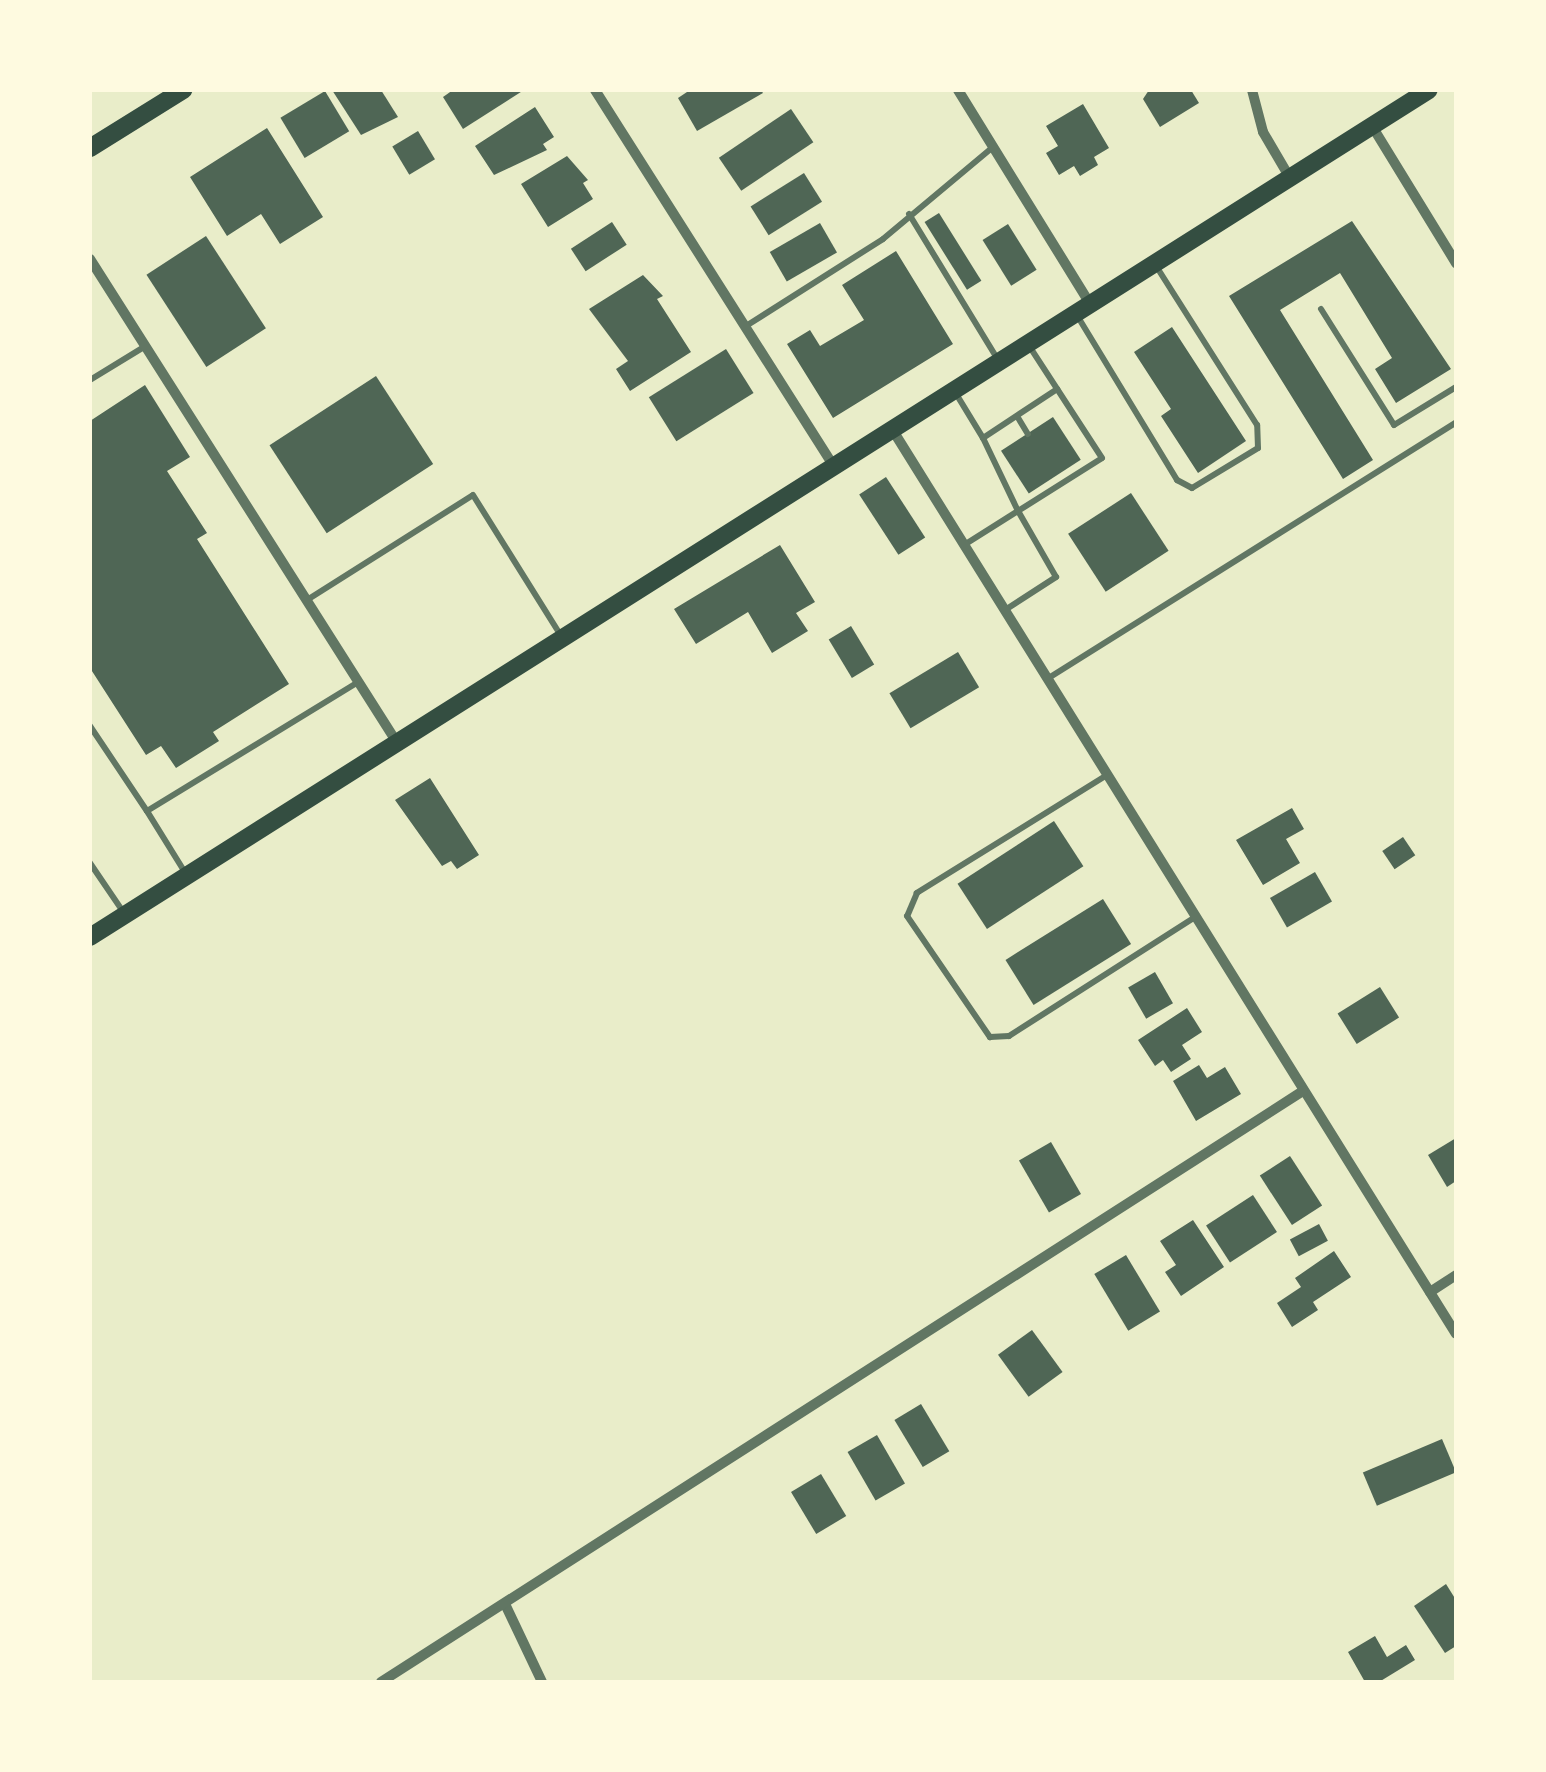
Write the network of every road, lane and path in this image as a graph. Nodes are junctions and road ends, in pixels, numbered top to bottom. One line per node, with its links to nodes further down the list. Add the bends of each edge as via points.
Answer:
1 (183, 90): 7 (main road)
2 (595, 90): 16 (street)
3 (958, 90): 8 (street)
4 (1252, 90): 9 (street, via 1263,132)
5 (1429, 90): 6 (main road)
6 (1372, 126): 9 (main road); 13 (street)
7 (90, 148)
8 (993, 148): 10 (lane); 14 (street)
9 (1290, 178): 12 (main road)
10 (908, 214): 16 (lane, via 884,239); 19 (lane)
11 (90, 259): 18 (street)
12 (1155, 263): 14 (main road); 14 (lane, via 1257,425 1258,448 1192,488 1177,480)
13 (1456, 263)
14 (1083, 308): 17 (main road)
15 (1322, 309): 21 (lane, via 1394,425)
16 (745, 327): 29 (street)
17 (1027, 343): 19 (main road); 23 (lane)
18 (146, 346): 20 (lane); 32 (street)
19 (998, 362): 22 (main road)
20 (90, 380)
21 (1456, 387)
22 (953, 389): 26 (main road); 28 (lane)
23 (1057, 389): 24 (lane); 30 (lane, via 1102,458 1057,480)
24 (1017, 416): 27 (lane); 28 (lane)
25 (1456, 422): 35 (lane)
26 (892, 428): 29 (main road); 31 (street)
27 (1028, 434)
28 (984, 438): 30 (lane)
29 (833, 465): 34 (main road)
30 (1018, 511): 31 (lane); 33 (lane, via 1056,577)
31 (964, 546): 33 (street)
32 (306, 600): 34 (lane, via 473,494); 36 (street)
33 (1004, 610): 35 (street)
34 (562, 637): 38 (main road)
35 (1047, 679): 39 (street)
36 (358, 682): 38 (street); 40 (lane)
37 (90, 726): 40 (lane)
38 (396, 741): 42 (main road)
39 (1106, 775): 44 (street); 44 (lane, via 917,892 907,916 990,1037 1009,1036)
40 (148, 811): 42 (lane)
41 (90, 863): 43 (lane)
42 (187, 875): 43 (main road)
43 (125, 914): 45 (main road)
44 (1195, 917): 46 (street)
45 (90, 937)
46 (1303, 1091): 48 (street); 50 (street)
47 (1456, 1276): 48 (street)
48 (1430, 1292): 49 (street)
49 (1456, 1334)
50 (506, 1604): 51 (street); 52 (street)
51 (381, 1682)
52 (542, 1682)

